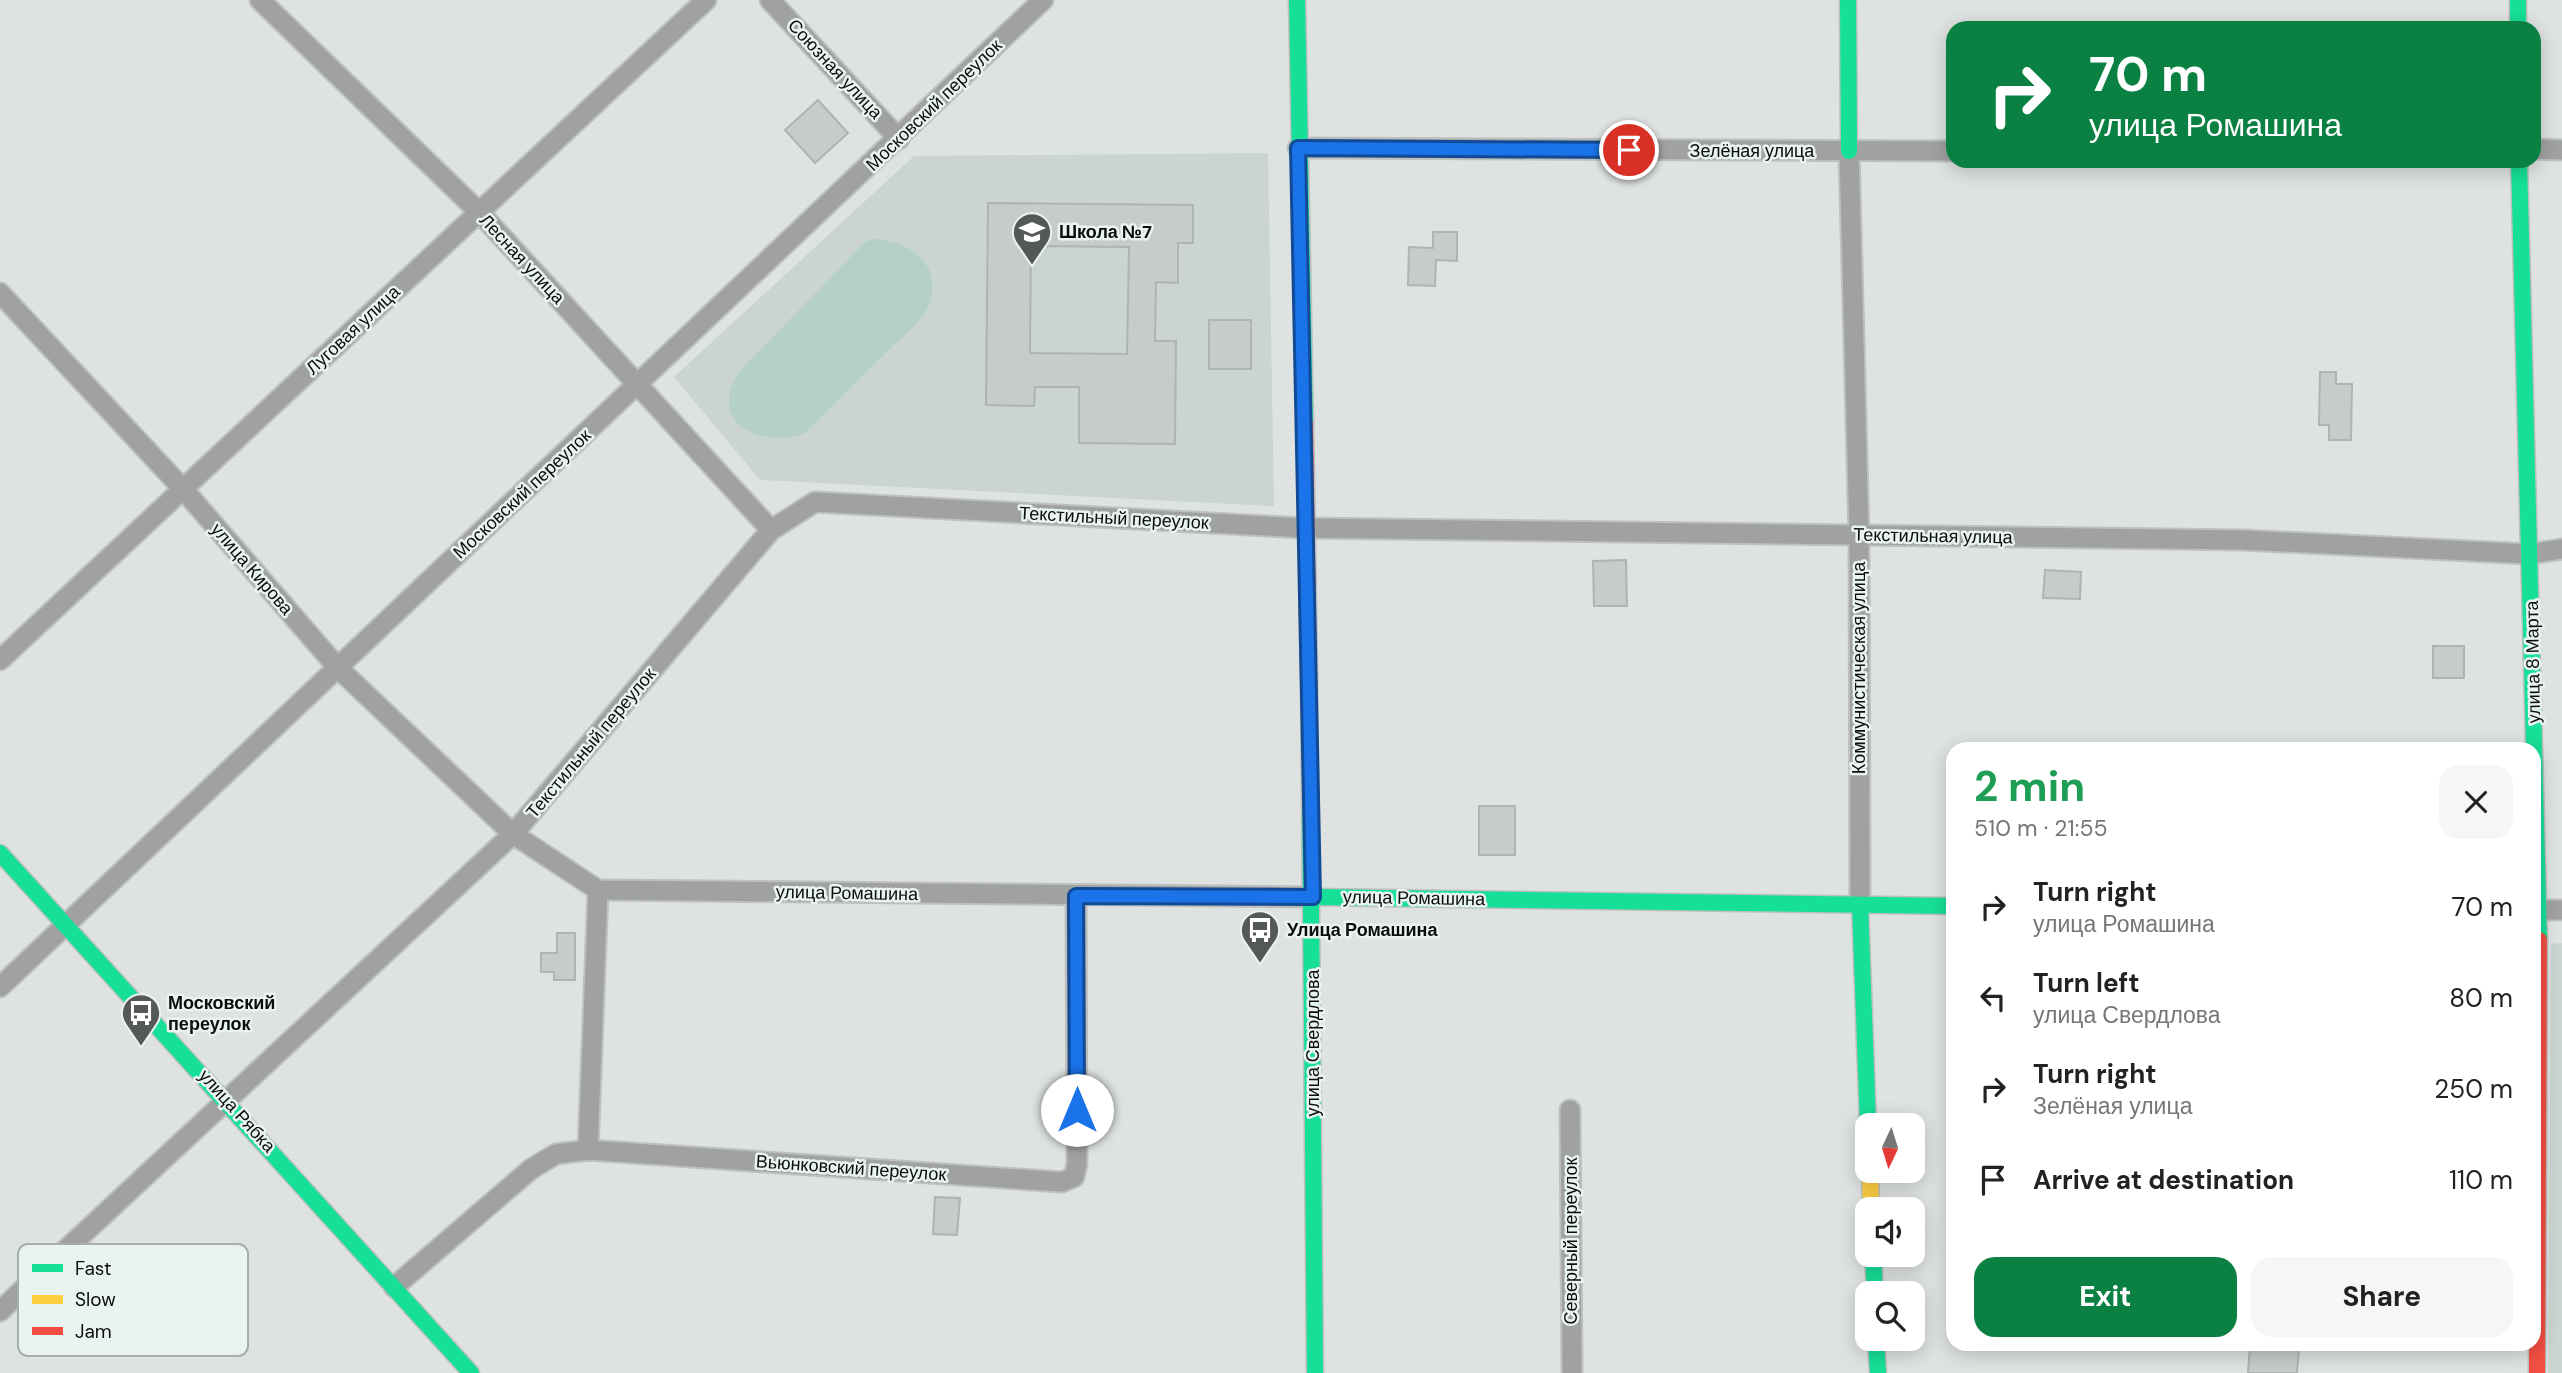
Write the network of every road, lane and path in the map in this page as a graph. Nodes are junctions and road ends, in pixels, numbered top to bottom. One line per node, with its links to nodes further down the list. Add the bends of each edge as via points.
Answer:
1 (260, 0): 16 (street, Лесная улица)
2 (706, 0): 16 (street, Луговая улица)
3 (770, 0): 9 (street, Союзная улица)
4 (1043, 0): 9 (street, Московский переулок)
5 (1297, 0): 10 (street, улица Свердлова)
6 (1848, 0): 14 (street, Коммунистическая улица)
7 (2518, 0): 8 (street)
8 (2518, 21)
9 (899, 139): 18 (street, Московский переулок)
10 (1298, 148): 14 (street, Зелёная улица); 20 (street, улица Свердлова)
11 (2541, 149): 12 (street)
12 (2562, 150)
13 (1946, 151): 14 (street, Зелёная улица)
14 (1849, 152): 22 (street, Коммунистическая улица)
15 (2519, 168): 24 (street, улица 8 Марта)
16 (479, 212): 18 (street, Лесная улица); 19 (street, Луговая улица)
17 (0, 293): 19 (street, улица Кирова)
18 (638, 386): 21 (street, Лесная улица); 26 (street, Московский переулок)
19 (183, 489): 25 (street, Луговая улица); 26 (street, улица Кирова)
20 (1304, 528): 21 (street, Текстильный переулок, via 815,502); 22 (street, Текстильная улица); 32 (street, улица Свердлова)
21 (771, 530): 28 (street, Текстильный переулок)
22 (1859, 534): 24 (street, Текстильная улица, via 2243,540); 33 (street, Коммунистическая улица)
23 (2562, 549): 24 (street, Текстильная улица)
24 (2530, 554): 27 (street, улица 8 Марта)
25 (0, 660)
26 (338, 668): 28 (street, улица Кирова); 37 (street, Московский переулок)
27 (2533, 742)
28 (513, 834): 30 (street); 39 (street, Текстильный переулок)
29 (0, 853): 37 (street, улица Рябка)
30 (598, 890): 31 (street, улица Ромашина); 42 (street)
31 (1076, 896): 32 (street, улица Ромашина); 42 (street, Вьюнковский переулок, via 1074,1177 1062,1182)
32 (1313, 897): 33 (street, улица Ромашина); 50 (street, улица Свердлова)
33 (1860, 905): 34 (street, улица Ромашина); 41 (street, Коммунистическая улица)
34 (1946, 906)
35 (2541, 910): 36 (street)
36 (2562, 910)
37 (67, 924): 38 (street, Московский переулок); 39 (street, улица Рябка)
38 (0, 987)
39 (225, 1098): 43 (street, Текстильный переулок); 44 (street, улица Рябка)
40 (1570, 1110): 51 (street, Северный переулок)
41 (1868, 1113)
42 (588, 1150): 44 (street, Вьюнковский переулок, via 556,1154 531,1169)
43 (71, 1244)
44 (394, 1287): 49 (street, улица Рябка)
45 (18, 1294): 46 (street, Текстильный переулок)
46 (0, 1311)
47 (1877, 1351): 52 (street)
48 (2537, 1351): 53 (street, улица 8 Марта)
49 (471, 1373)
50 (1315, 1373)
51 (1572, 1373)
52 (1878, 1373)
53 (2537, 1373)

